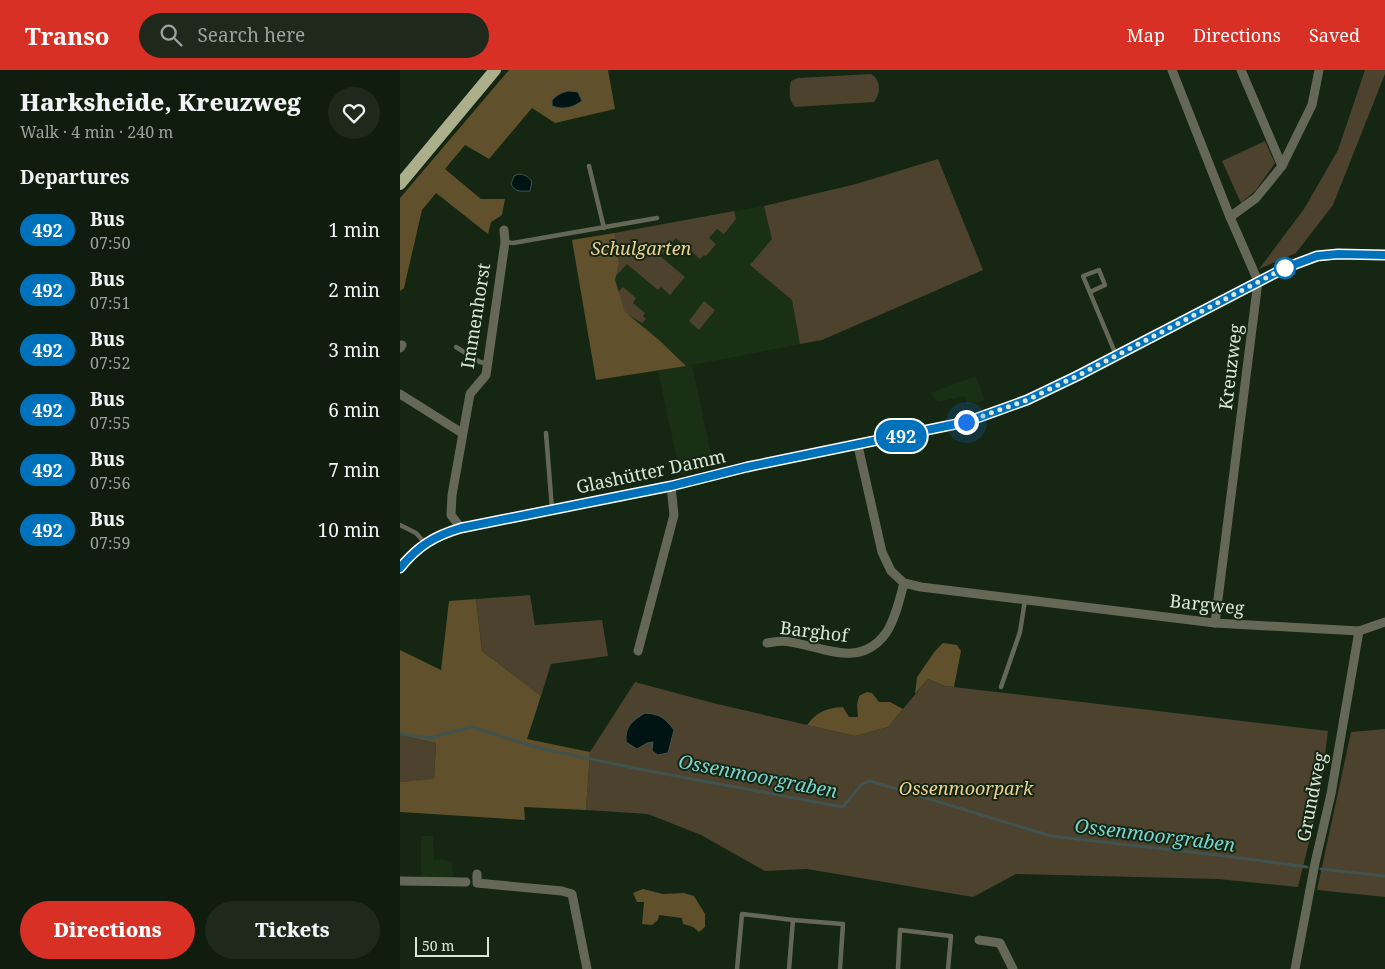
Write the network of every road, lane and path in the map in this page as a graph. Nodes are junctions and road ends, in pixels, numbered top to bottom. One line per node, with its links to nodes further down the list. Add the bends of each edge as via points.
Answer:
1 (495, 70): 7 (main road)
2 (1172, 70): 8 (street)
3 (1241, 70): 6 (street)
4 (1319, 70): 6 (street, via 1312,105)
5 (589, 166): 10 (lane)
6 (1282, 166): 8 (street, via 1256,198)
7 (400, 184)
8 (1230, 217): 14 (street)
9 (658, 218): 10 (lane)
10 (604, 228): 12 (lane)
11 (504, 230): 12 (street, Immenhorst)
12 (505, 242): 18 (street, Immenhorst)
13 (1385, 255): 14 (street, Glashütter Damm, via 1317,256)
14 (1258, 281): 17 (street, Glashütter Damm); 32 (street, Kreuzweg)
15 (1090, 292): 15 (lane, via 1083,276 1099,270 1106,285); 17 (lane)
16 (456, 347): 18 (lane)
17 (1117, 356): 22 (street, Glashütter Damm, via 1027,400 966,422)
18 (488, 364): 20 (street, Immenhorst, via 486,375 470,394)
19 (400, 394): 20 (street)
20 (462, 433): 26 (street, Immenhorst, via 451,514)
21 (546, 433): 24 (lane)
22 (858, 446): 23 (street, Glashütter Damm, via 747,467); 29 (street, via 882,552 892,571)
23 (671, 486): 24 (street, Glashütter Damm); 35 (street, via 674,515)
24 (552, 510): 26 (street, Glashütter Damm)
25 (400, 525): 27 (lane, via 416,533)
26 (461, 528): 27 (street, Glashütter Damm, via 445,532)
27 (426, 543): 28 (street, Glashütter Damm)
28 (400, 568)
29 (904, 583): 30 (street, Bargweg); 34 (street, Barghof, via 886,632 876,643 860,652 846,654 788,641)
30 (1025, 600): 32 (street, Bargweg); 36 (lane, via 1020,632)
31 (1385, 622): 33 (street, Bargweg)
32 (1215, 623): 33 (street, Bargweg)
33 (1359, 631): 49 (street, Grundweg)
34 (767, 643)
35 (638, 651)
36 (1001, 687)
37 (478, 874): 42 (street, via 477,883 572,894)
38 (400, 881): 39 (street)
39 (466, 882)
40 (793, 920): 43 (lane, via 742,914); 44 (lane); 45 (lane, via 844,924)
41 (979, 940): 48 (street, via 1000,943)
42 (587, 969)
43 (737, 969)
44 (789, 969)
45 (840, 969)
46 (898, 969): 47 (lane, via 900,930 951,936)
47 (948, 969)
48 (1013, 969)
49 (1294, 969)

